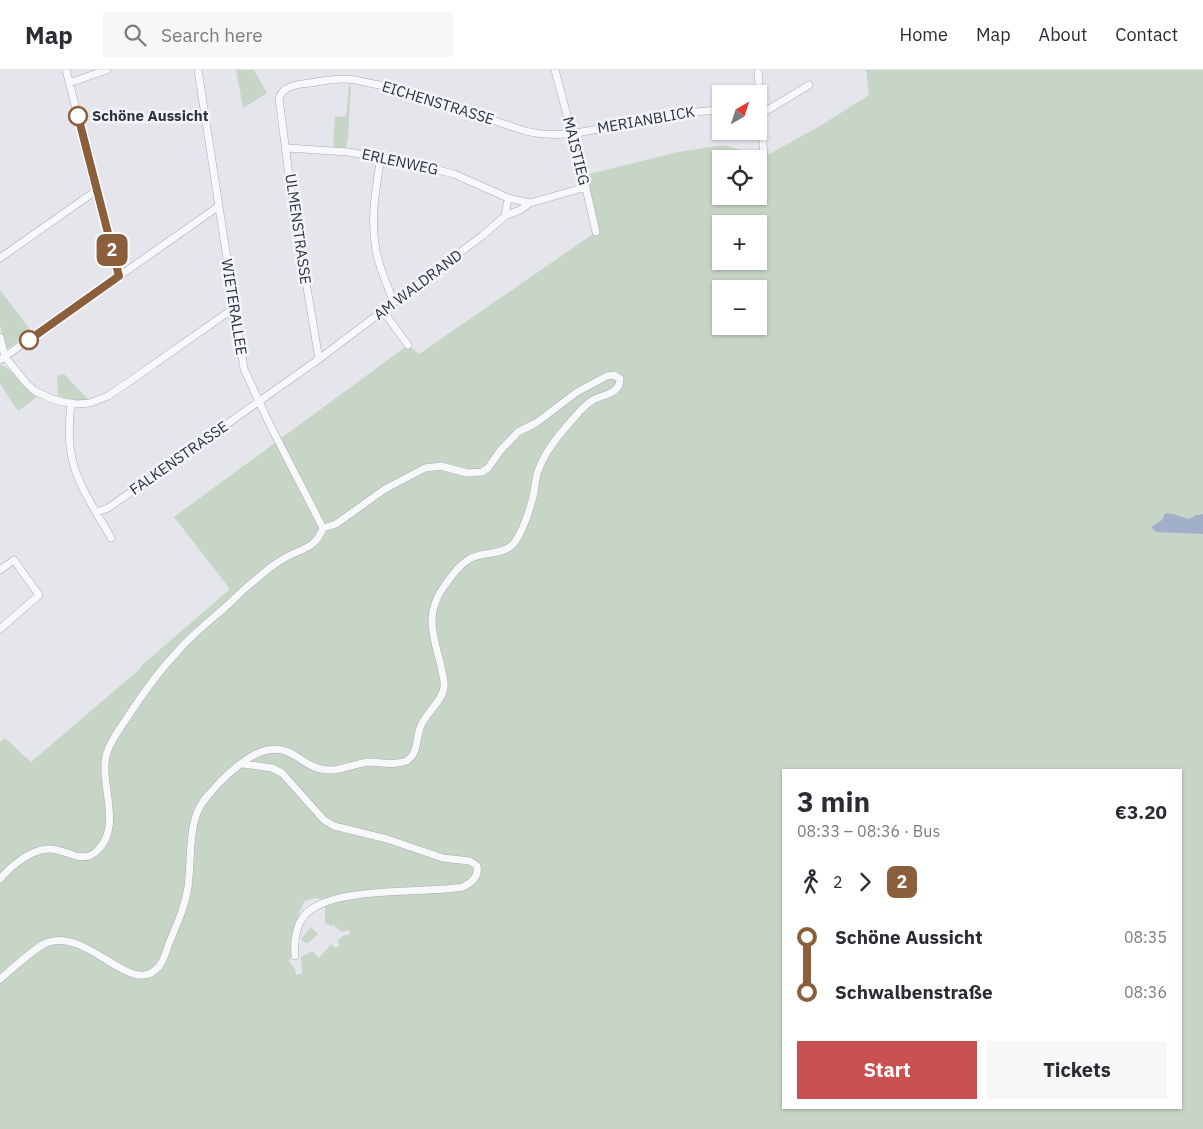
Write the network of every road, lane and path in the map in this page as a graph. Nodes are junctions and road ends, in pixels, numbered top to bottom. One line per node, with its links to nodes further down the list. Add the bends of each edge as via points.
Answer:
1 (66, 70): 6 (street)
2 (107, 70): 6 (street)
3 (198, 70): 19 (street, WIETERALLEE)
4 (555, 70): 12 (street, MAISTIEG)
5 (758, 70): 7 (street)
6 (69, 83): 16 (street)
7 (759, 85)
8 (809, 85): 10 (street)
9 (279, 99): 12 (street, EICHENSTRASSE, via 288,87 344,79 412,92 520,130 545,135); 13 (street, ULMENSTRASSE)
10 (768, 110)
11 (712, 111): 12 (street, MERIANBLICK)
12 (572, 133): 15 (street, MAISTIEG)
13 (287, 148): 14 (street, ERLENWEG); 30 (street, ULMENSTRASSE, via 293,205)
14 (381, 156): 17 (street, ERLENWEG, via 454,174); 24 (street, via 374,200 374,235 381,269)
15 (586, 187): 18 (street, AM WALDRAND); 21 (street, MAISTIEG)
16 (97, 190): 22 (street); 23 (street)
17 (508, 198): 18 (street, ERLENWEG); 20 (street)
18 (530, 202): 20 (street, AM WALDRAND)
19 (219, 206): 23 (street); 25 (street, WIETERALLEE)
20 (505, 216): 24 (street, AM WALDRAND)
21 (596, 232)
22 (0, 258)
23 (119, 276): 29 (street)
24 (394, 302): 26 (street, AM WALDRAND)
25 (234, 308): 31 (street, WIETERALLEE, via 244,369); 32 (street, via 108,396 90,403)
26 (383, 311): 28 (street); 30 (street, AM WALDRAND)
27 (0, 337): 29 (street)
28 (408, 345)
29 (2, 358): 32 (street, via 35,391)
30 (319, 359): 31 (street, AM WALDRAND)
31 (259, 402): 33 (street, FALKENSTRASSE, via 132,492); 34 (street, WIETERALLEE)
32 (70, 403): 33 (street, via 72,460)
33 (97, 512): 35 (street)
34 (323, 528): 38 (street, via 336,524 385,489 425,468 441,466 468,473 482,472 518,432 536,423 571,396 607,376 614,375 620,379 614,391 586,405 550,448 540,467 531,504 512,545 501,552 468,560 436,598 432,625 444,690 422,724 410,758 402,762 366,763 324,770 288,752 274,749 258,753); 39 (street, via 313,545 278,562 185,643 129,716 106,754 110,818 99,849 83,858 56,850 43,850 23,859)
35 (111, 538)
36 (0, 570): 37 (street, via 14,560 39,595)
37 (0, 629)
38 (243, 764): 40 (street, via 272,768 282,773 324,820 334,826 443,858 470,861 477,866 476,876 462,887 377,893 325,902 301,921); 41 (street, via 212,790 197,812 184,904 162,962 154,971 142,975 130,972 114,966 80,944 59,941 43,945)
39 (0, 879)
40 (295, 956)
41 (0, 979)

